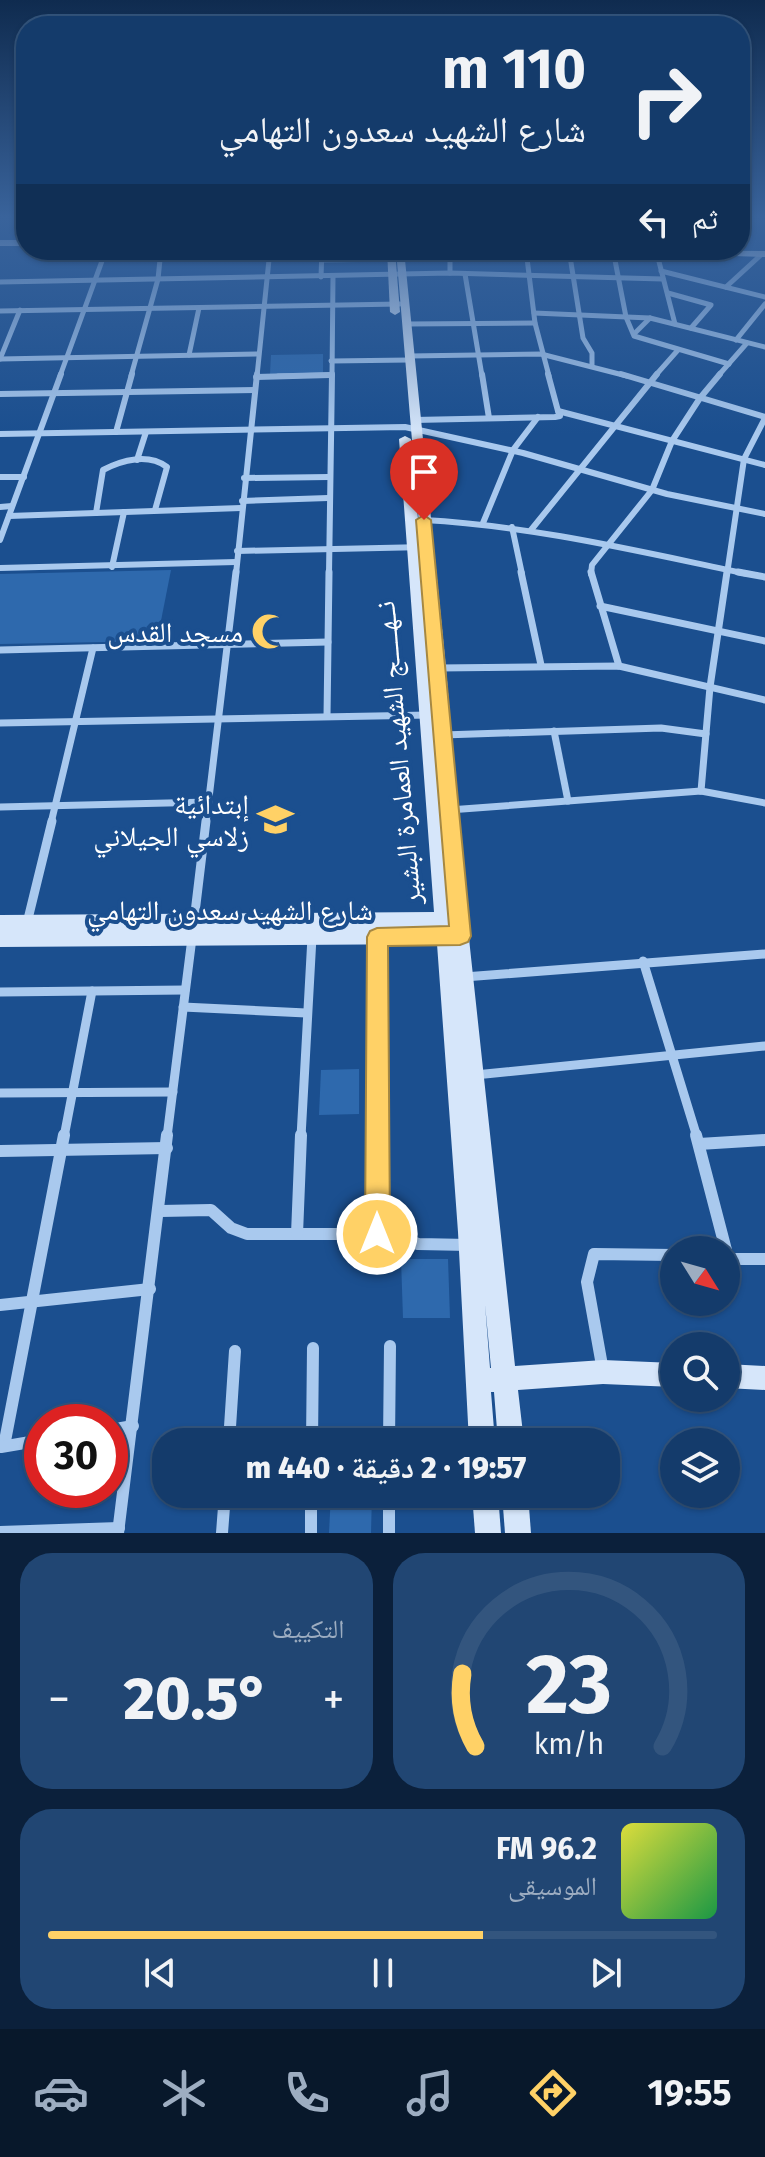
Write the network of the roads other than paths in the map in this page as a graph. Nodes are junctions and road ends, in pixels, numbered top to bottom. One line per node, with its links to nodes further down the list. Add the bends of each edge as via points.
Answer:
1 (91, 291): 18 (street)
2 (155, 291): 19 (street)
3 (266, 291): 16 (street)
4 (333, 291): 15 (street)
5 (398, 291): 13 (main road, نــهـــــج الشهيد العمامرة البشير)
6 (468, 291): 28 (street)
7 (530, 291): 22 (street)
8 (576, 291): 23 (street)
9 (620, 291): 25 (street)
10 (740, 291): 12 (street)
11 (668, 293): 31 (street); 32 (street, via 711,305)
12 (765, 297)
13 (400, 304): 15 (street); 30 (main road); 45 (main road, نــهـــــج الشهيد العمامرة البشير)
14 (765, 304): 24 (street)
15 (332, 305): 16 (street); 46 (street)
16 (264, 307): 17 (street); 38 (street)
17 (199, 308): 19 (street); 41 (street)
18 (85, 309): 19 (street); 20 (street); 43 (street)
19 (149, 309): 40 (street)
20 (20, 310): 21 (street); 44 (street)
21 (0, 311)
22 (534, 313): 23 (street); 29 (street)
23 (579, 315): 25 (street); 48 (street, via 585,342 595,357)
24 (755, 316): 27 (street); 34 (street)
25 (626, 317): 26 (street); 33 (street)
26 (650, 318): 31 (street); 33 (street)
27 (765, 319)
28 (475, 323): 29 (street); 30 (street); 42 (street)
29 (535, 323): 39 (street)
30 (407, 324): 45 (main road)
31 (675, 324): 32 (street)
32 (691, 328): 34 (street)
33 (634, 334): 37 (street)
34 (736, 340): 35 (street)
35 (747, 343): 36 (street); 47 (street)
36 (765, 347)
37 (678, 350): 47 (street); 51 (street)
38 (258, 354): 41 (street); 50 (street)
39 (541, 354): 42 (street); 48 (street); 57 (street)
40 (138, 355): 41 (street); 43 (street); 53 (street)
41 (189, 355)
42 (481, 355): 45 (street); 60 (street)
43 (68, 356): 44 (street); 54 (street)
44 (0, 359)
45 (406, 359): 46 (street); 61 (main road, نــهـــــج الشهيد العمامرة البشير)
46 (331, 361): 49 (street)
47 (729, 364): 56 (street)
48 (592, 366): 51 (street)
49 (330, 375): 50 (street); 63 (street)
50 (256, 377): 52 (street)
51 (648, 383): 56 (street); 62 (street)
52 (255, 390): 53 (street); 64 (street)
53 (127, 392): 54 (street); 65 (street)
54 (54, 393): 55 (street); 67 (street)
55 (0, 394)
56 (700, 398): 59 (street); 69 (street)
57 (558, 411): 58 (street, via 558,417); 62 (street)
58 (538, 417): 60 (street); 70 (street)
59 (765, 417): 71 (street)
60 (489, 418): 61 (street)
61 (411, 426): 63 (street); 70 (street); 90 (main road, نــهـــــج الشهيد العمامرة البشير)
62 (613, 426): 69 (street); 74 (street)
63 (330, 428): 64 (street); 77 (street)
64 (251, 430): 66 (street); 78 (street)
65 (116, 432): 66 (street); 67 (street)
66 (146, 432): 72 (street)
67 (39, 433): 68 (street); 76 (street)
68 (0, 434)
69 (672, 441): 71 (street); 79 (street)
70 (513, 450): 74 (street); 91 (street)
71 (744, 459): 73 (street); 84 (street)
72 (137, 460): 85 (street, via 156,460 167,467); 87 (street, via 103,470)
73 (765, 465)
74 (584, 469): 79 (street); 93 (street)
75 (0, 477): 76 (street)
76 (24, 477): 82 (street)
77 (329, 477): 78 (street); 80 (street)
78 (244, 478): 81 (street)
79 (652, 490): 84 (street); 95 (street)
80 (328, 498): 81 (street); 97 (street)
81 (241, 505): 85 (street); 98 (street)
82 (12, 506): 83 (street); 89 (street)
83 (0, 507)
84 (735, 509): 88 (street); 101 (street)
85 (155, 510): 86 (street)
86 (124, 512): 87 (street); 99 (street)
87 (96, 513): 89 (street)
88 (765, 514)
89 (9, 516): 94 (street)
90 (417, 520): 91 (street); 96 (main road, نــهـــــج الشهيد العمامرة البشير)
91 (483, 523): 92 (street)
92 (512, 527): 93 (street); 110 (street)
93 (531, 530): 95 (street)
94 (0, 540)
95 (608, 545): 101 (street); 103 (street, via 592,565)
96 (420, 548): 97 (street); 112 (main road, نــهـــــج الشهيد العمامرة البشير); 115 (main road, نــهـــــج الشهيد العمامرة البشير)
97 (327, 550): 98 (street); 106 (street)
98 (236, 557): 99 (street); 107 (street)
99 (112, 567): 100 (street)
100 (0, 568)
101 (725, 570): 102 (street); 104 (street)
102 (765, 577)
103 (600, 606): 104 (street); 111 (street)
104 (718, 630): 105 (street); 113 (street)
105 (765, 641)
106 (328, 642): 107 (street); 116 (street)
107 (228, 644): 108 (street); 117 (street)
108 (93, 648): 109 (street); 118 (street)
109 (0, 650)
110 (541, 665): 111 (street); 112 (street)
111 (619, 666): 113 (street)
112 (439, 668): 115 (main road, نــهـــــج الشهيد العمامرة البشير)
113 (710, 687): 114 (street); 121 (street)
114 (765, 700)
115 (434, 714): 116 (street); 122 (main road, نــهـــــج الشهيد العمامرة البشير); 132 (main road, نــهـــــج الشهيد العمامرة البشير)
116 (327, 716): 117 (street)
117 (219, 719): 118 (street); 125 (street)
118 (75, 721): 119 (street); 127 (street)
119 (0, 723)
120 (554, 731): 121 (street, via 661,728); 122 (street); 124 (street)
121 (706, 734): 123 (street)
122 (443, 735): 129 (main road, نــهـــــج الشهيد العمامرة البشير)
123 (701, 791): 124 (street); 126 (street)
124 (568, 801): 129 (street)
125 (209, 802): 127 (street); 133 (street)
126 (765, 803)
127 (53, 805): 128 (street); 131 (street)
128 (0, 807)
129 (448, 810): 132 (main road, نــهـــــج الشهيد العمامرة البشير)
130 (0, 923): 131 (main road, شارع الشهيد سعدون التهامي)
131 (27, 923): 133 (main road, شارع الشهيد سعدون التهامي)
132 (452, 928): 133 (main road, شارع الشهيد سعدون التهامي); 135 (main road, شارع الشهيد سعدون التهامي); 139 (main road, نــهـــــج الشهيد العمامرة البشير); 160 (main road, نــهـــــج الشهيد العمامرة البشير)
133 (194, 929): 134 (main road, شارع الشهيد سعدون التهامي); 136 (main road, شارع الشهيد سعدون التهامي); 140 (street)
134 (312, 937): 135 (main road, شارع الشهيد سعدون التهامي); 144 (street)
135 (377, 937): 158 (street)
136 (0, 939)
137 (765, 954): 138 (street)
138 (643, 961): 139 (street); 146 (street)
139 (464, 977): 147 (main road, نــهـــــج الشهيد العمامرة البشير)
140 (185, 990): 141 (street); 143 (street)
141 (92, 991): 142 (street); 150 (street)
142 (0, 992)
143 (183, 1007): 144 (street); 148 (street)
144 (306, 1013): 157 (street)
145 (765, 1046): 146 (street)
146 (672, 1056): 147 (street); 152 (street)
147 (474, 1075): 174 (main road, نــهـــــج الشهيد العمامرة البشير)
148 (173, 1092): 150 (street); 153 (street)
149 (0, 1093): 150 (street)
150 (71, 1094): 155 (street)
151 (765, 1140): 152 (street)
152 (699, 1144): 159 (street)
153 (167, 1148): 155 (street); 156 (street)
154 (0, 1151): 155 (street)
155 (60, 1151): 165 (street)
156 (161, 1211): 157 (street, via 211,1210 241,1233); 164 (street)
157 (297, 1234): 158 (street)
158 (377, 1234): 160 (street, via 418,1244)
159 (722, 1236)
160 (470, 1245): 175 (main road, نــهـــــج الشهيد العمامرة البشير)
161 (660, 1255): 170 (street, via 594,1254 587,1282)
162 (740, 1256): 163 (street)
163 (765, 1259)
164 (150, 1289): 165 (street); 176 (street)
165 (31, 1302): 166 (street); 184 (street)
166 (0, 1305)
167 (390, 1346): 180 (street)
168 (313, 1348): 179 (street)
169 (235, 1351): 178 (street)
170 (603, 1372): 171 (main road); 174 (main road)
171 (660, 1374)
172 (740, 1377): 173 (main road)
173 (765, 1378)
174 (506, 1380): 175 (main road); 182 (main road, نــهـــــج الشهيد العمامرة البشير)
175 (479, 1381): 181 (main road, نــهـــــج الشهيد العمامرة البشير)
176 (133, 1426): 177 (street); 190 (street)
177 (128, 1427)
178 (230, 1428)
179 (312, 1428)
180 (389, 1428)
181 (481, 1428)
182 (510, 1428)
183 (24, 1443): 184 (street)
184 (2, 1447)
185 (224, 1508): 192 (street)
186 (311, 1508): 193 (street)
187 (389, 1508): 194 (street)
188 (486, 1508): 195 (main road)
189 (516, 1508): 196 (main road)
190 (119, 1530): 191 (street)
191 (0, 1532)
192 (222, 1533)
193 (311, 1533)
194 (389, 1533)
195 (488, 1533)
196 (518, 1533)

